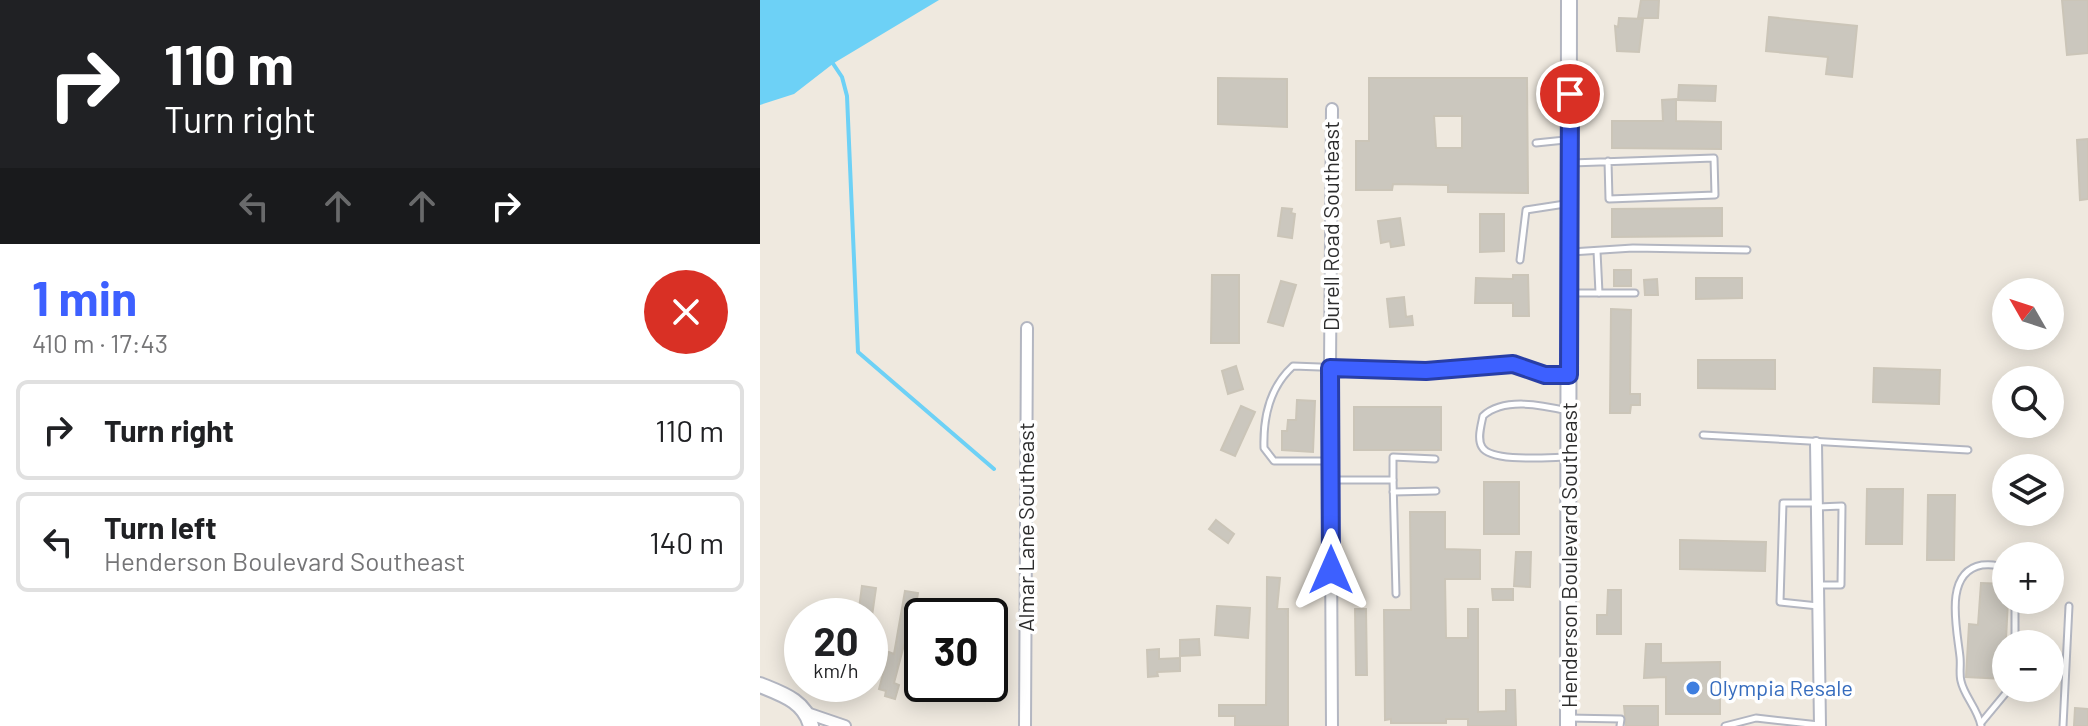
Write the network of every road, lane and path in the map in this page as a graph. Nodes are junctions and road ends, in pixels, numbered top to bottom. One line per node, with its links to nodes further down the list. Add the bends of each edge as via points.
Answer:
1 (1569, 0): 3 (street, Henderson Boulevard Southeast)
2 (1332, 109): 16 (street, Durell Road Southeast)
3 (1570, 139): 4 (lane); 6 (street, Henderson Boulevard Southeast)
4 (1536, 143)
5 (1608, 161): 5 (lane, via 1714,158 1715,195 1609,199); 6 (lane)
6 (1570, 163): 7 (street, Henderson Boulevard Southeast)
7 (1570, 203): 10 (street, Henderson Boulevard Southeast); 11 (lane, via 1526,210)
8 (1747, 250): 9 (lane)
9 (1597, 251): 10 (lane); 13 (lane)
10 (1570, 252): 12 (street, Henderson Boulevard Southeast)
11 (1520, 260)
12 (1570, 293): 13 (lane); 17 (street, Henderson Boulevard Southeast)
13 (1599, 293): 14 (lane)
14 (1635, 293)
15 (1027, 328): 42 (street, Almar Lane Southeast)
16 (1330, 368): 17 (lane, via 1426,371 1513,364 1545,375); 24 (street, Durell Road Southeast); 24 (lane, via 1293,366 1281,377 1263,428 1264,448 1274,461)
17 (1569, 375): 18 (street, Henderson Boulevard Southeast)
18 (1569, 412): 22 (street, Henderson Boulevard Southeast); 22 (lane, via 1541,405 1498,406 1483,416 1480,445 1497,456)
19 (1703, 435): 20 (lane)
20 (1816, 443): 21 (lane); 29 (street)
21 (1968, 450)
22 (1569, 457): 38 (street, Henderson Boulevard Southeast)
23 (1435, 459): 26 (lane, via 1393,457)
24 (1330, 461): 25 (street, Durell Road Southeast)
25 (1330, 480): 26 (lane); 43 (street, Durell Road Southeast)
26 (1393, 480): 28 (lane)
27 (1436, 491): 28 (lane)
28 (1393, 492): 32 (lane)
29 (1818, 505): 31 (street); 31 (lane, via 1842,506 1841,585); 33 (lane, via 1783,503 1780,602)
30 (1992, 565): 39 (lane, via 1972,567 1957,589 1961,683)
31 (1818, 585): 33 (street)
32 (1396, 594)
33 (1819, 606): 48 (street)
34 (2069, 606): 49 (lane)
35 (760, 685): 37 (street, via 791,698)
36 (1999, 702): 39 (lane)
37 (804, 712): 40 (street); 41 (street)
38 (1578, 720): 44 (lane); 45 (lane); 46 (lane, via 1621,719)
39 (1981, 725)
40 (811, 726)
41 (845, 726)
42 (1025, 726)
43 (1332, 726)
44 (1584, 726)
45 (1594, 726)
46 (1620, 726)
47 (1725, 726): 48 (lane, via 1756,718)
48 (1820, 726)
49 (2063, 726)

